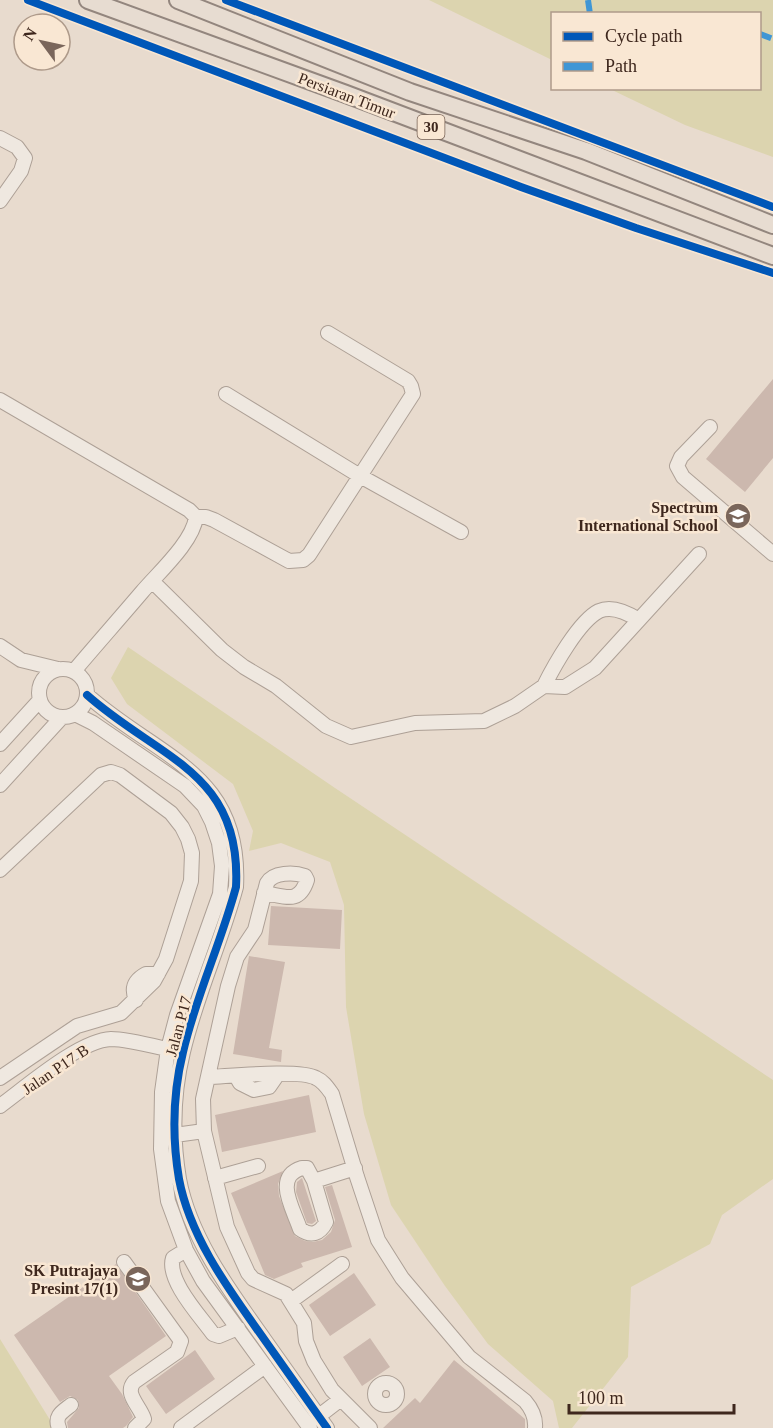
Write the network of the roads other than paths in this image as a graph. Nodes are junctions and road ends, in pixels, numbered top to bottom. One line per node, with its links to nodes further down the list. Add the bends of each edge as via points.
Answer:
1 (88, 0): 6 (main road, Persiaran Timur / 30)
2 (178, 0): 5 (main road, Persiaran Timur / 30, via 410,92 586,151)
3 (0, 138): 4 (street, via 17,147 25,158 21,171)
4 (0, 201)
5 (773, 225)
6 (773, 256)
7 (328, 333): 11 (street, via 408,381 412,389 410,400)
8 (225, 394): 11 (street)
9 (0, 400): 12 (street)
10 (710, 427): 15 (street, via 677,466 683,477)
11 (360, 476): 12 (street, via 303,560 289,561 214,520); 13 (street)
12 (196, 517): 16 (street, via 189,535)
13 (461, 532)
14 (699, 554): 17 (street)
15 (773, 554)
16 (152, 581): 21 (street); 22 (street, via 201,631 244,667 276,686 326,726 351,737 415,723 483,721)
17 (639, 620): 22 (street, via 595,668 566,687); 22 (street, via 619,610 600,610 565,649)
18 (0, 646): 19 (street)
19 (21, 660): 20 (street); 23 (street)
20 (59, 669): 21 (street); 23 (street, via 45,677)
21 (74, 671): 24 (street, via 85,682)
22 (544, 686)
23 (40, 693): 25 (street, via 45,709 52,715); 26 (street)
24 (87, 695): 25 (street, via 86,703); 31 (street, Jalan P17, via 190,771 215,797 228,823 237,866 236,887)
25 (69, 716): 27 (street); 30 (street, Jalan P17, via 93,723 195,794 219,843 220,894)
26 (0, 744)
27 (0, 785)
28 (0, 870): 32 (street, via 101,775 111,772 171,813 182,827 192,853 190,888 166,959 136,1000 121,1013 77,1026)
29 (264, 893): 33 (street, via 255,930 237,957 228,986)
30 (168, 1049): 31 (street, Jalan P17 B); 34 (street, Jalan P17 B, via 111,1039 95,1042 76,1050); 41 (street, Jalan P17, via 161,1149 168,1201)
31 (183, 1052): 36 (street, Jalan P17)
32 (1, 1074): 34 (street)
33 (209, 1077): 35 (street, via 203,1099); 38 (street, via 314,1076 319,1072 332,1094)
34 (5, 1099)
35 (204, 1131): 36 (street); 39 (street)
36 (175, 1135): 50 (street, Jalan P17, via 179,1180 202,1242 228,1288)
37 (258, 1167): 39 (street)
38 (355, 1168): 40 (street); 57 (street, via 378,1240 402,1278 469,1357 504,1392 525,1401 532,1409)
39 (215, 1178): 44 (street, via 227,1227 248,1273 286,1294)
40 (314, 1181)
41 (186, 1250): 45 (street, Jalan P17, via 203,1281); 45 (street, via 171,1263 180,1290 213,1334 219,1336)
42 (124, 1262): 53 (street, via 181,1341 177,1352 130,1386 129,1392 144,1419)
43 (342, 1264): 44 (street)
44 (291, 1301): 47 (street, via 304,1323 314,1361)
45 (238, 1328): 46 (street, Jalan P17)
46 (265, 1366): 54 (street); 55 (street, Jalan P17)
47 (336, 1394): 50 (street); 51 (street)
48 (379, 1403): 51 (street)
49 (71, 1405): 52 (street, via 58,1415)
50 (315, 1411): 56 (street, Jalan P17)
51 (366, 1423)
52 (59, 1428)
53 (135, 1428)
54 (181, 1428)
55 (310, 1428)
56 (327, 1428)
57 (535, 1428)

